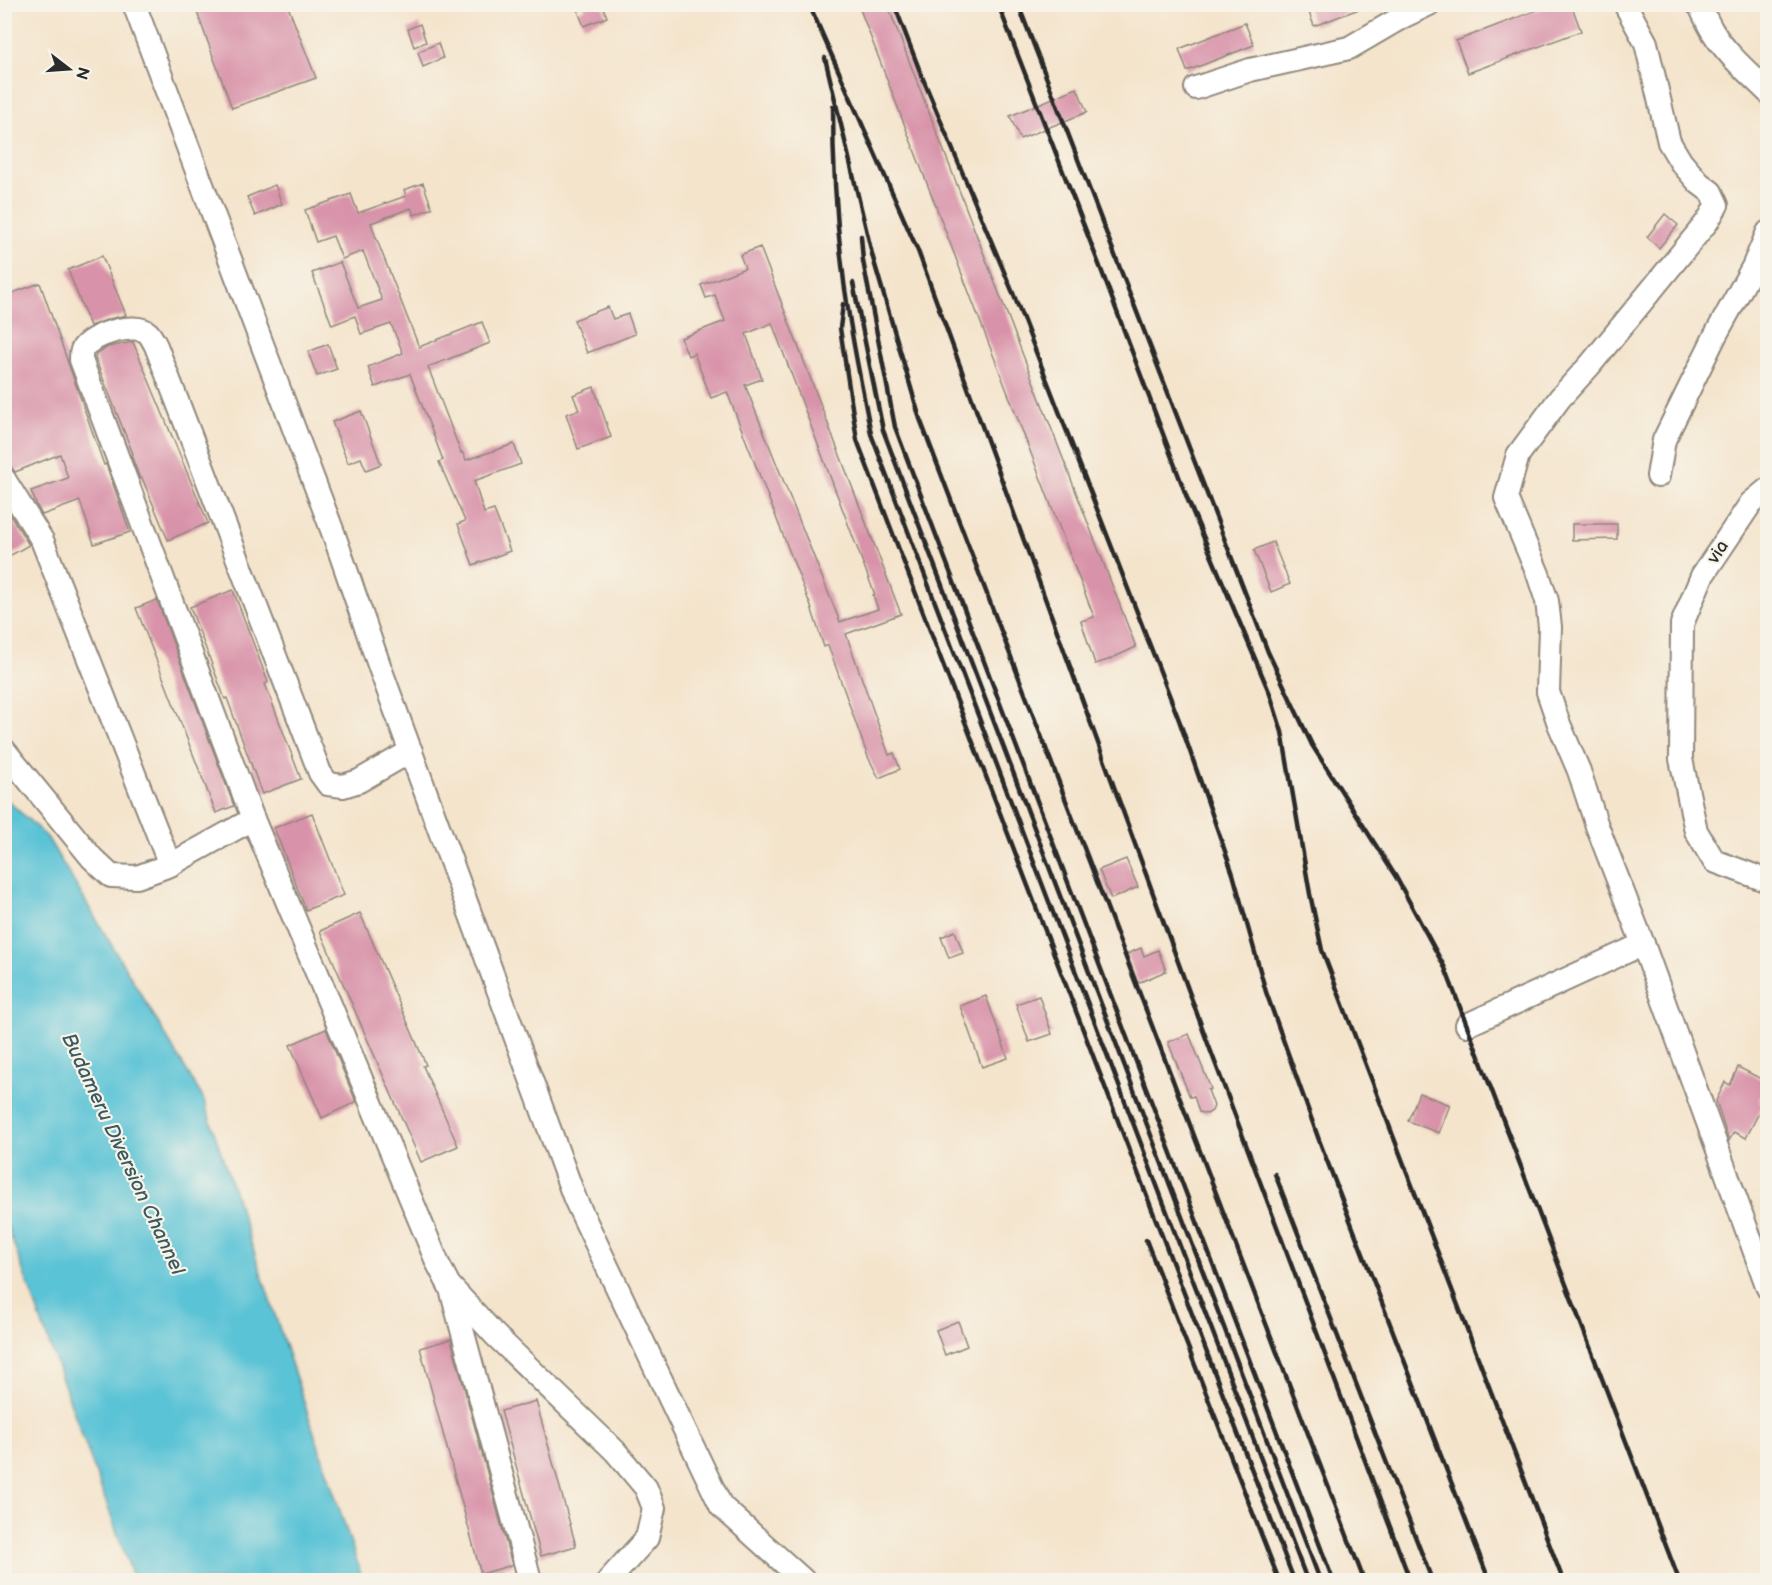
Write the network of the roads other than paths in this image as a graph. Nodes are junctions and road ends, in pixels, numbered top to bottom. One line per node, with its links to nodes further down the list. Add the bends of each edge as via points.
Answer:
1 (134, 4): 12 (street)
2 (1430, 4): 5 (street, via 1349,48 1250,70)
3 (1625, 4): 16 (street, via 1646,43 1669,142 1681,162 1711,192 1717,205 1518,455 1506,498 1547,601 1548,692)
4 (1697, 4): 6 (street, via 1730,54)
5 (1196, 88)
6 (1767, 92)
7 (1767, 232): 8 (street, via 1664,440)
8 (1658, 476)
9 (4, 479): 14 (street, via 42,540)
10 (1767, 489): 15 (street, via, via 1751,503 1702,576 1682,624 1681,759 1696,831 1714,861)
11 (4, 750): 14 (street, via 111,876 137,877)
12 (411, 751): 13 (street, via 343,786 328,783 320,773 156,346 148,333 136,328 122,328 92,340 82,350 81,360); 22 (street, via 580,1209 721,1506)
13 (253, 819): 14 (street); 18 (street)
14 (170, 865)
15 (1767, 880)
16 (1643, 944): 17 (street); 19 (street)
17 (1467, 1025)
18 (449, 1285): 20 (street); 21 (street, via 615,1451 646,1488 654,1508 647,1538)
19 (1767, 1288)
20 (530, 1581)
21 (609, 1581)
22 (803, 1581)

